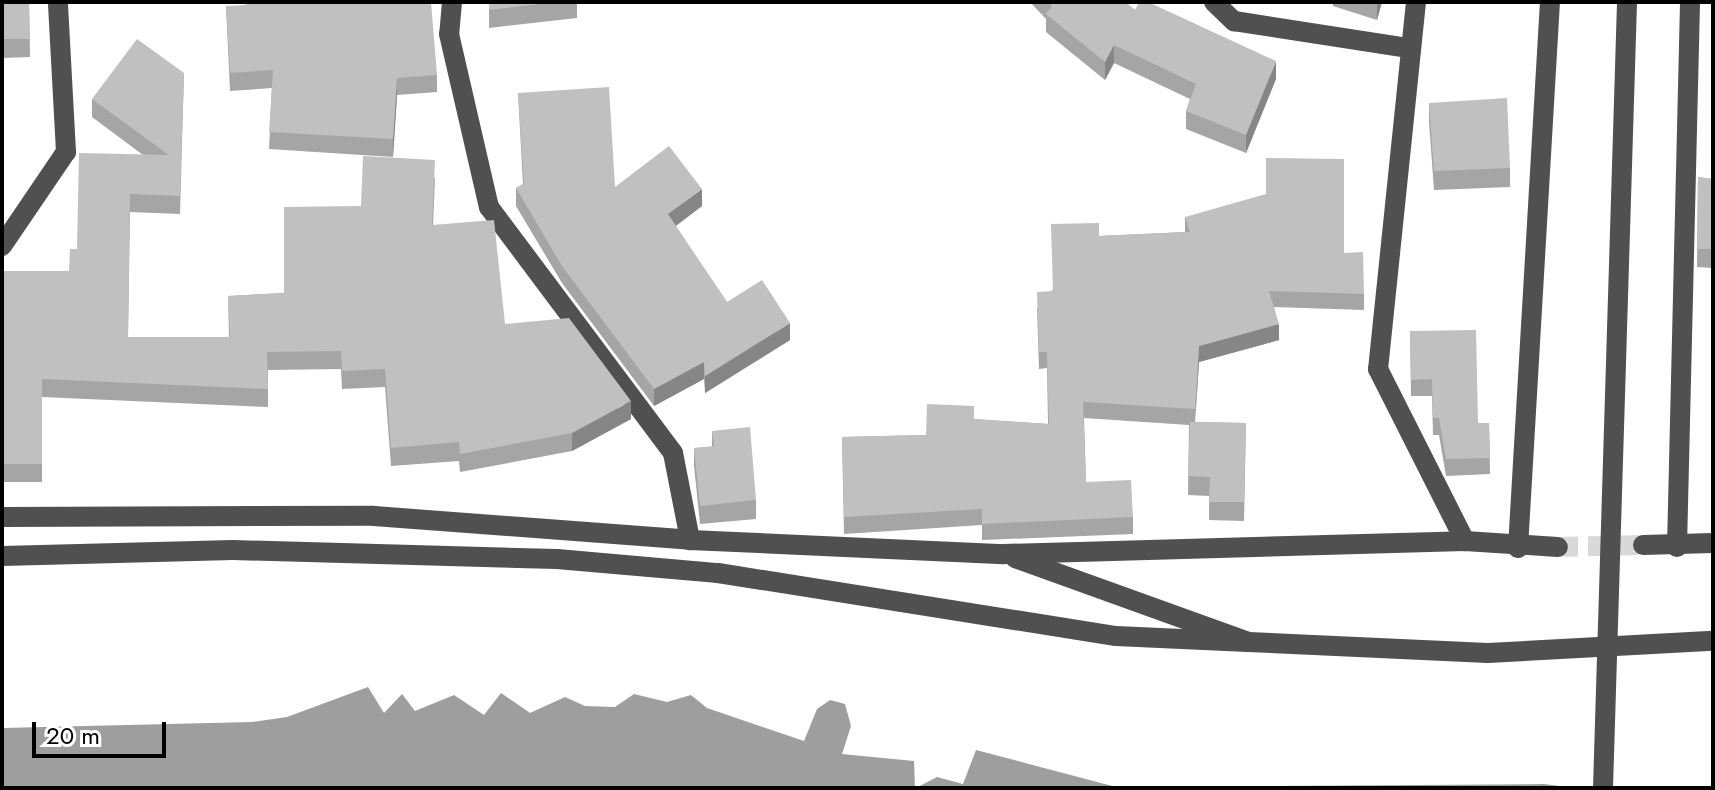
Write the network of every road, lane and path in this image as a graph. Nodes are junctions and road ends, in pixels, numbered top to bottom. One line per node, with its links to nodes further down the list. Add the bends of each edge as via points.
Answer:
1 (58, 2): 9 (street, via 66,152)
2 (452, 2): 11 (street, via 449,34 489,207 673,453)
3 (1214, 2): 8 (street, via 1234,21)
4 (1416, 2): 8 (street)
5 (1550, 2): 17 (street)
6 (1627, 2): 22 (street)
7 (1690, 2): 16 (street)
8 (1409, 48): 12 (street, via 1378,369)
9 (2, 246)
10 (2, 517): 11 (street, via 374,516)
11 (690, 540): 18 (street)
12 (1465, 541): 17 (street); 18 (street)
13 (1713, 543): 16 (street)
14 (1643, 545): 16 (street)
15 (1558, 547): 17 (street)
16 (1677, 547)
17 (1518, 548)
18 (1004, 554): 21 (street)
19 (2, 556): 21 (street, via 233,550 557,559 718,573 1116,636)
20 (1713, 641): 22 (street)
21 (1248, 642): 22 (street, via 1488,653)
22 (1606, 645): 23 (street)
23 (1603, 788)

